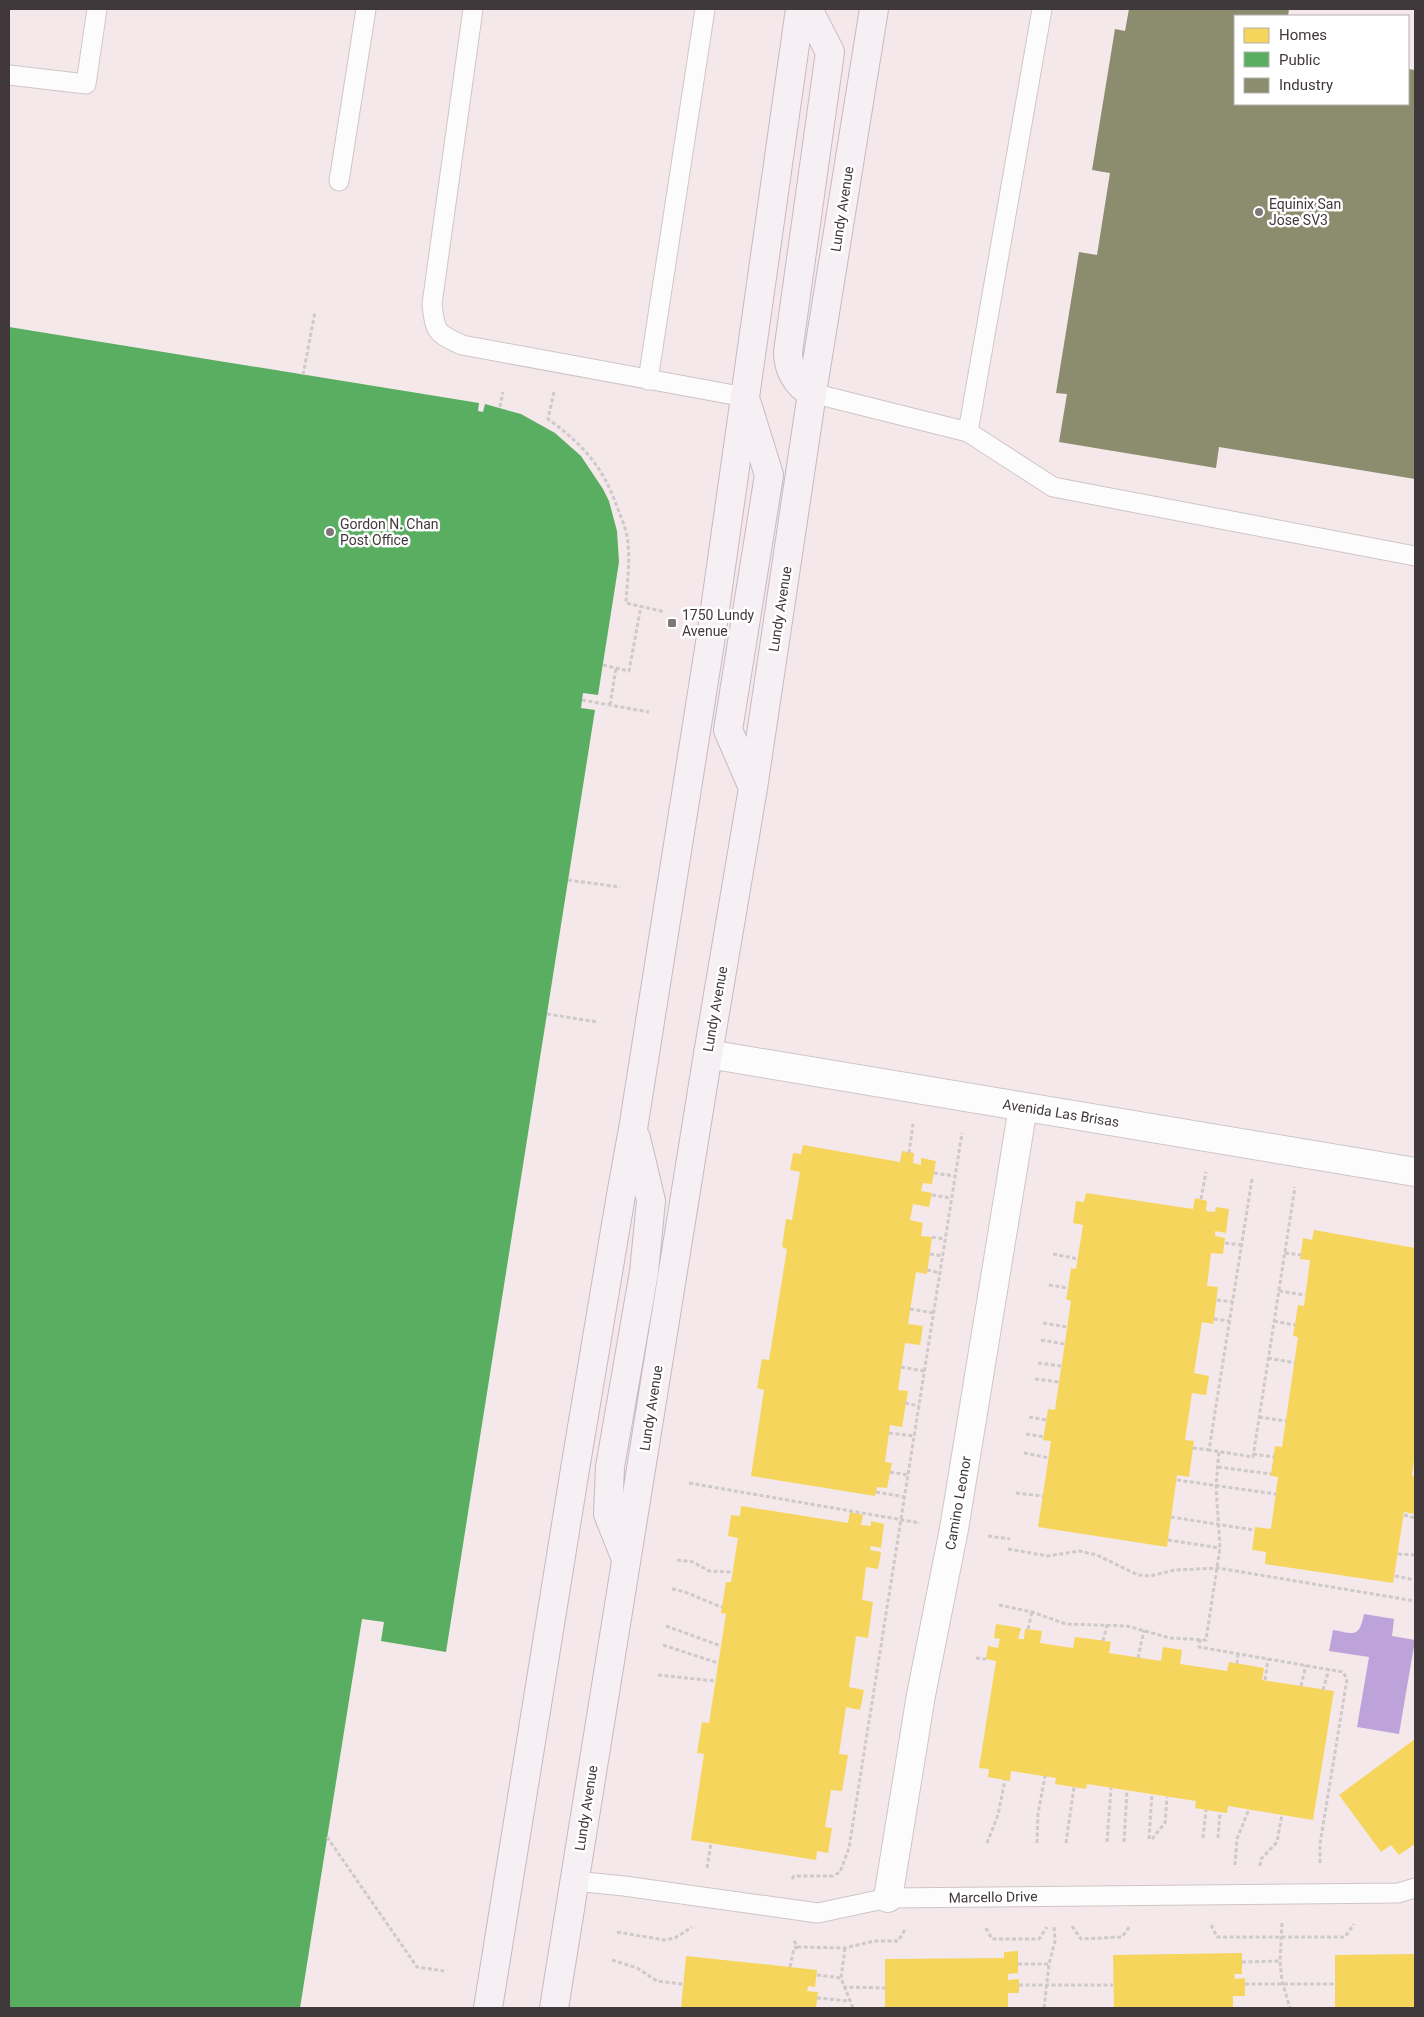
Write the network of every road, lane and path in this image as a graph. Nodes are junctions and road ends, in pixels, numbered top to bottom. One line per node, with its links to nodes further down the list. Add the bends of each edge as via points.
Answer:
1 (97, 9): 9 (lane, via 86,84)
2 (366, 9): 10 (lane)
3 (473, 9): 13 (lane, via 432,304 434,326 445,337 462,345)
4 (705, 9): 13 (lane)
5 (800, 9): 17 (main road)
6 (808, 9): 16 (main road, via 830,52 788,363 803,387)
7 (874, 9): 16 (main road, Lundy Avenue)
8 (1042, 9): 19 (lane)
9 (9, 75)
10 (339, 181)
11 (315, 312): 12 (path)
12 (303, 374)
13 (648, 380): 17 (lane)
14 (554, 391): 21 (path, via 548,419 571,436 596,463 611,489 628,543 626,603)
15 (504, 392): 18 (path)
16 (812, 393): 19 (lane); 28 (main road, Lundy Avenue)
17 (745, 397): 28 (main road, via 769,475 728,730); 36 (main road, via 712,630)
18 (500, 407)
19 (968, 432): 20 (lane, via 1053,487)
20 (1415, 556)
21 (641, 606): 22 (path); 24 (path, via 629,671)
22 (665, 612)
23 (603, 665): 24 (path)
24 (616, 668): 26 (path)
25 (582, 700): 26 (path)
26 (610, 705): 27 (path)
27 (649, 712)
28 (753, 788): 33 (main road, Lundy Avenue)
29 (568, 880): 30 (path)
30 (620, 887)
31 (547, 1014): 32 (path)
32 (598, 1022)
33 (708, 1054): 34 (street, Avenida Las Brisas); 128 (main road, Lundy Avenue)
34 (1022, 1107): 40 (street, Avenida Las Brisas); 188 (street, Camino Leonor, via 954,1529 921,1695)
35 (913, 1124): 38 (path)
36 (633, 1129): 128 (main road, via 651,1201 644,1272 610,1467 608,1514); 221 (main road)
37 (962, 1133): 42 (path)
38 (909, 1153)
39 (1206, 1171): 47 (path)
40 (1415, 1172)
41 (934, 1173): 42 (path)
42 (955, 1176): 46 (path)
43 (1252, 1179): 51 (path)
44 (1295, 1186): 52 (path)
45 (932, 1195): 46 (path)
46 (952, 1198): 49 (path)
47 (1201, 1200)
48 (932, 1237): 49 (path)
49 (945, 1239): 56 (path)
50 (1225, 1244): 51 (path)
51 (1241, 1246): 65 (path)
52 (1285, 1253): 55 (path); 62 (path)
53 (930, 1254): 56 (path)
54 (1053, 1254): 57 (path)
55 (1301, 1255)
56 (942, 1256): 59 (path)
57 (1078, 1259)
58 (927, 1270): 59 (path)
59 (940, 1273): 67 (path)
60 (1049, 1285): 61 (path)
61 (1068, 1288)
62 (1278, 1291): 63 (path); 70 (path)
63 (1305, 1295)
64 (1217, 1300): 65 (path)
65 (1232, 1302): 69 (path)
66 (910, 1309): 67 (path)
67 (934, 1313): 81 (path)
68 (1214, 1318): 69 (path)
69 (1230, 1321): 95 (path)
70 (1274, 1322): 72 (path); 76 (path)
71 (1043, 1323): 73 (path)
72 (1295, 1325)
73 (1067, 1327)
74 (1041, 1340): 75 (path)
75 (1065, 1344)
76 (1268, 1358): 78 (path); 87 (path)
77 (1038, 1363): 79 (path)
78 (1295, 1363)
79 (1061, 1366)
80 (901, 1367): 81 (path)
81 (924, 1371): 85 (path)
82 (1035, 1379): 83 (path)
83 (1059, 1382)
84 (905, 1403): 85 (path)
85 (919, 1406): 92 (path)
86 (1029, 1417): 88 (path)
87 (1259, 1418): 89 (path); 98 (path)
88 (1046, 1420)
89 (1286, 1421)
90 (889, 1433): 92 (path)
91 (1026, 1434): 93 (path)
92 (914, 1436): 103 (path)
93 (1044, 1437)
94 (1193, 1448): 95 (path)
95 (1210, 1450): 96 (path)
96 (1219, 1451): 98 (path, via 1253,1457); 101 (path)
97 (1024, 1453): 100 (path)
98 (1253, 1454): 99 (path)
99 (1274, 1457)
100 (1048, 1458)
101 (1218, 1466): 104 (path); 107 (path)
102 (890, 1472): 103 (path)
103 (908, 1474): 112 (path)
104 (1271, 1474)
105 (1177, 1480): 107 (path)
106 (690, 1483): 116 (path)
107 (1216, 1486): 110 (path); 118 (path)
108 (876, 1492): 112 (path)
109 (1016, 1493): 111 (path)
110 (1276, 1494)
111 (1043, 1496)
112 (905, 1497): 116 (path)
113 (1404, 1515): 115 (path)
114 (1171, 1517): 118 (path)
115 (1415, 1518)
116 (902, 1519): 117 (path); 185 (path, via 849,1848 840,1872 834,1876 794,1876)
117 (925, 1524)
118 (1219, 1524): 119 (path); 123 (path)
119 (1254, 1530)
120 (984, 1535): 121 (path)
121 (1010, 1539)
122 (1168, 1540): 123 (path)
123 (1220, 1548): 129 (path)
124 (1008, 1549): 129 (path, via 1048,1556 1079,1551 1097,1555 1138,1575)
125 (1398, 1554): 126 (path)
126 (1415, 1555)
127 (677, 1560): 130 (path, via 693,1562 709,1570)
128 (626, 1561): 184 (main road, Lundy Avenue)
129 (1218, 1568): 134 (path); 142 (path, via 1206,1640)
130 (733, 1572)
131 (1395, 1576): 132 (path)
132 (1415, 1580)
133 (672, 1589): 136 (path, via 690,1592 700,1600)
134 (1415, 1601)
135 (999, 1605): 137 (path)
136 (722, 1607)
137 (1032, 1612): 138 (path, via 1066,1624); 140 (path)
138 (1107, 1625): 141 (path); 143 (path)
139 (666, 1626): 145 (path)
140 (1028, 1629)
141 (1144, 1630): 142 (path, via 1170,1638); 148 (path)
142 (1200, 1639): 146 (path, via 1199,1647)
143 (1103, 1641)
144 (663, 1645): 151 (path)
145 (721, 1646)
146 (1238, 1654): 150 (path); 152 (path)
147 (976, 1658): 149 (path)
148 (1138, 1658)
149 (986, 1659)
150 (1268, 1659): 153 (path); 156 (path)
151 (718, 1663)
152 (1237, 1664)
153 (1306, 1665): 154 (path); 158 (path)
154 (1329, 1669): 159 (path); 180 (path, via 1342,1672 1347,1679 1320,1844)
155 (658, 1675): 157 (path)
156 (1265, 1680)
157 (715, 1681)
158 (1301, 1686)
159 (1323, 1690)
160 (1045, 1776): 178 (path)
161 (1005, 1780): 177 (path, via 998,1815)
162 (1074, 1787): 179 (path)
163 (1111, 1788): 174 (path)
164 (1127, 1790): 175 (path)
165 (1152, 1794): 166 (path, via 1150,1839 1165,1823)
166 (1167, 1797)
167 (1249, 1809): 181 (path, via 1237,1839)
168 (1206, 1810): 172 (path)
169 (1220, 1812): 173 (path)
170 (1282, 1815): 182 (path, via 1277,1842 1261,1859)
171 (327, 1837): 207 (path, via 416,1966)
172 (1203, 1838)
173 (1218, 1838)
174 (1108, 1842)
175 (1124, 1842)
176 (711, 1843): 183 (path)
177 (987, 1843)
178 (1037, 1843)
179 (1066, 1843)
180 (1320, 1867)
181 (1235, 1868)
182 (1259, 1869)
183 (706, 1874)
184 (575, 1881): 188 (lane, Marcello Drive, via 818,1913); 222 (main road, Lundy Avenue)
185 (791, 1882)
186 (1415, 1888): 187 (lane, Marcello Drive, via 1398,1893)
187 (1282, 1894): 188 (lane, Marcello Drive); 198 (path)
188 (888, 1898)
189 (1209, 1922): 198 (path, via 1217,1937)
190 (1355, 1922): 198 (path, via 1345,1937)
191 (699, 1923): 196 (path, via 675,1938 665,1940)
192 (1131, 1924): 194 (path, via 1122,1937 1081,1939 1072,1925)
193 (984, 1926): 194 (path, via 992,1939 1039,1939 1048,1926)
194 (1054, 1926): 205 (path, via 1055,1941)
195 (907, 1927): 200 (path, via 898,1941 874,1941)
196 (616, 1932)
197 (790, 1933): 199 (path)
198 (1282, 1937): 202 (path)
199 (798, 1947): 200 (path); 206 (path, via 794,1948)
200 (845, 1948): 209 (path)
201 (612, 1960): 210 (path, via 637,1968 658,1981)
202 (1280, 1961): 203 (path); 212 (path)
203 (1242, 1962)
204 (1018, 1964): 205 (path)
205 (1048, 1964): 216 (path)
206 (790, 1967)
207 (444, 1971)
208 (817, 1975): 209 (path)
209 (841, 1978): 217 (path)
210 (683, 1984)
211 (1245, 1984): 212 (path)
212 (1282, 1984): 213 (path); 225 (path)
213 (1335, 1984)
214 (1019, 1985): 216 (path)
215 (1113, 1985): 216 (path)
216 (1046, 1986): 224 (path)
217 (843, 1987): 218 (path); 220 (path)
218 (885, 1988)
219 (817, 1998): 220 (path)
220 (849, 2001): 223 (path)
221 (488, 2008)
222 (554, 2008)
223 (853, 2008)
224 (1044, 2008)
225 (1290, 2008)

